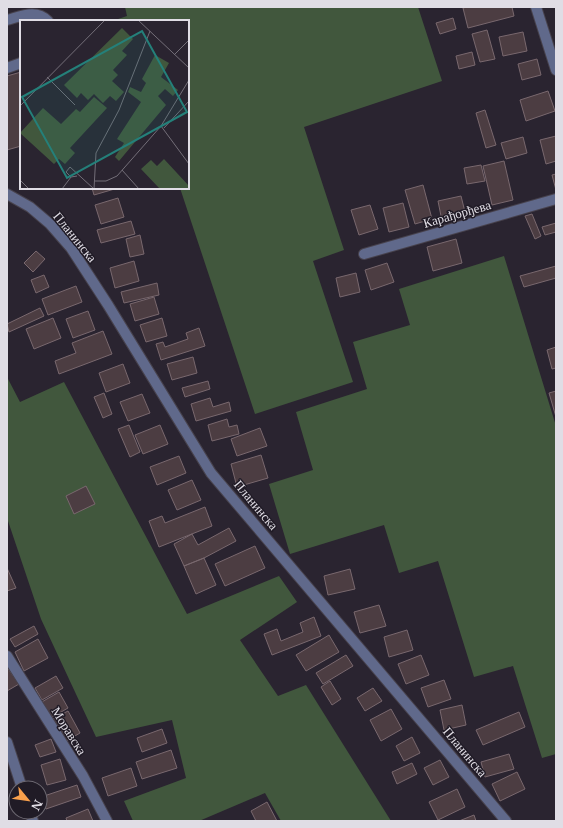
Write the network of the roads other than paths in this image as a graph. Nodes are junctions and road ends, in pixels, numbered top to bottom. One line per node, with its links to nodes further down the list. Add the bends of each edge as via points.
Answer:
1 (536, 7): 6 (street)
2 (7, 20): 3 (street, via 34,13)
3 (47, 20)
4 (20, 63): 5 (street)
5 (7, 68)
6 (556, 70)
7 (7, 194): 14 (street, Планинска, via 50,224 70,248 211,473)
8 (556, 199): 9 (street, Карађорђева)
9 (364, 254)
10 (7, 656): 13 (street, Моравска, via 83,776)
11 (7, 742): 12 (street)
12 (19, 780)
13 (108, 821)
14 (506, 821)

